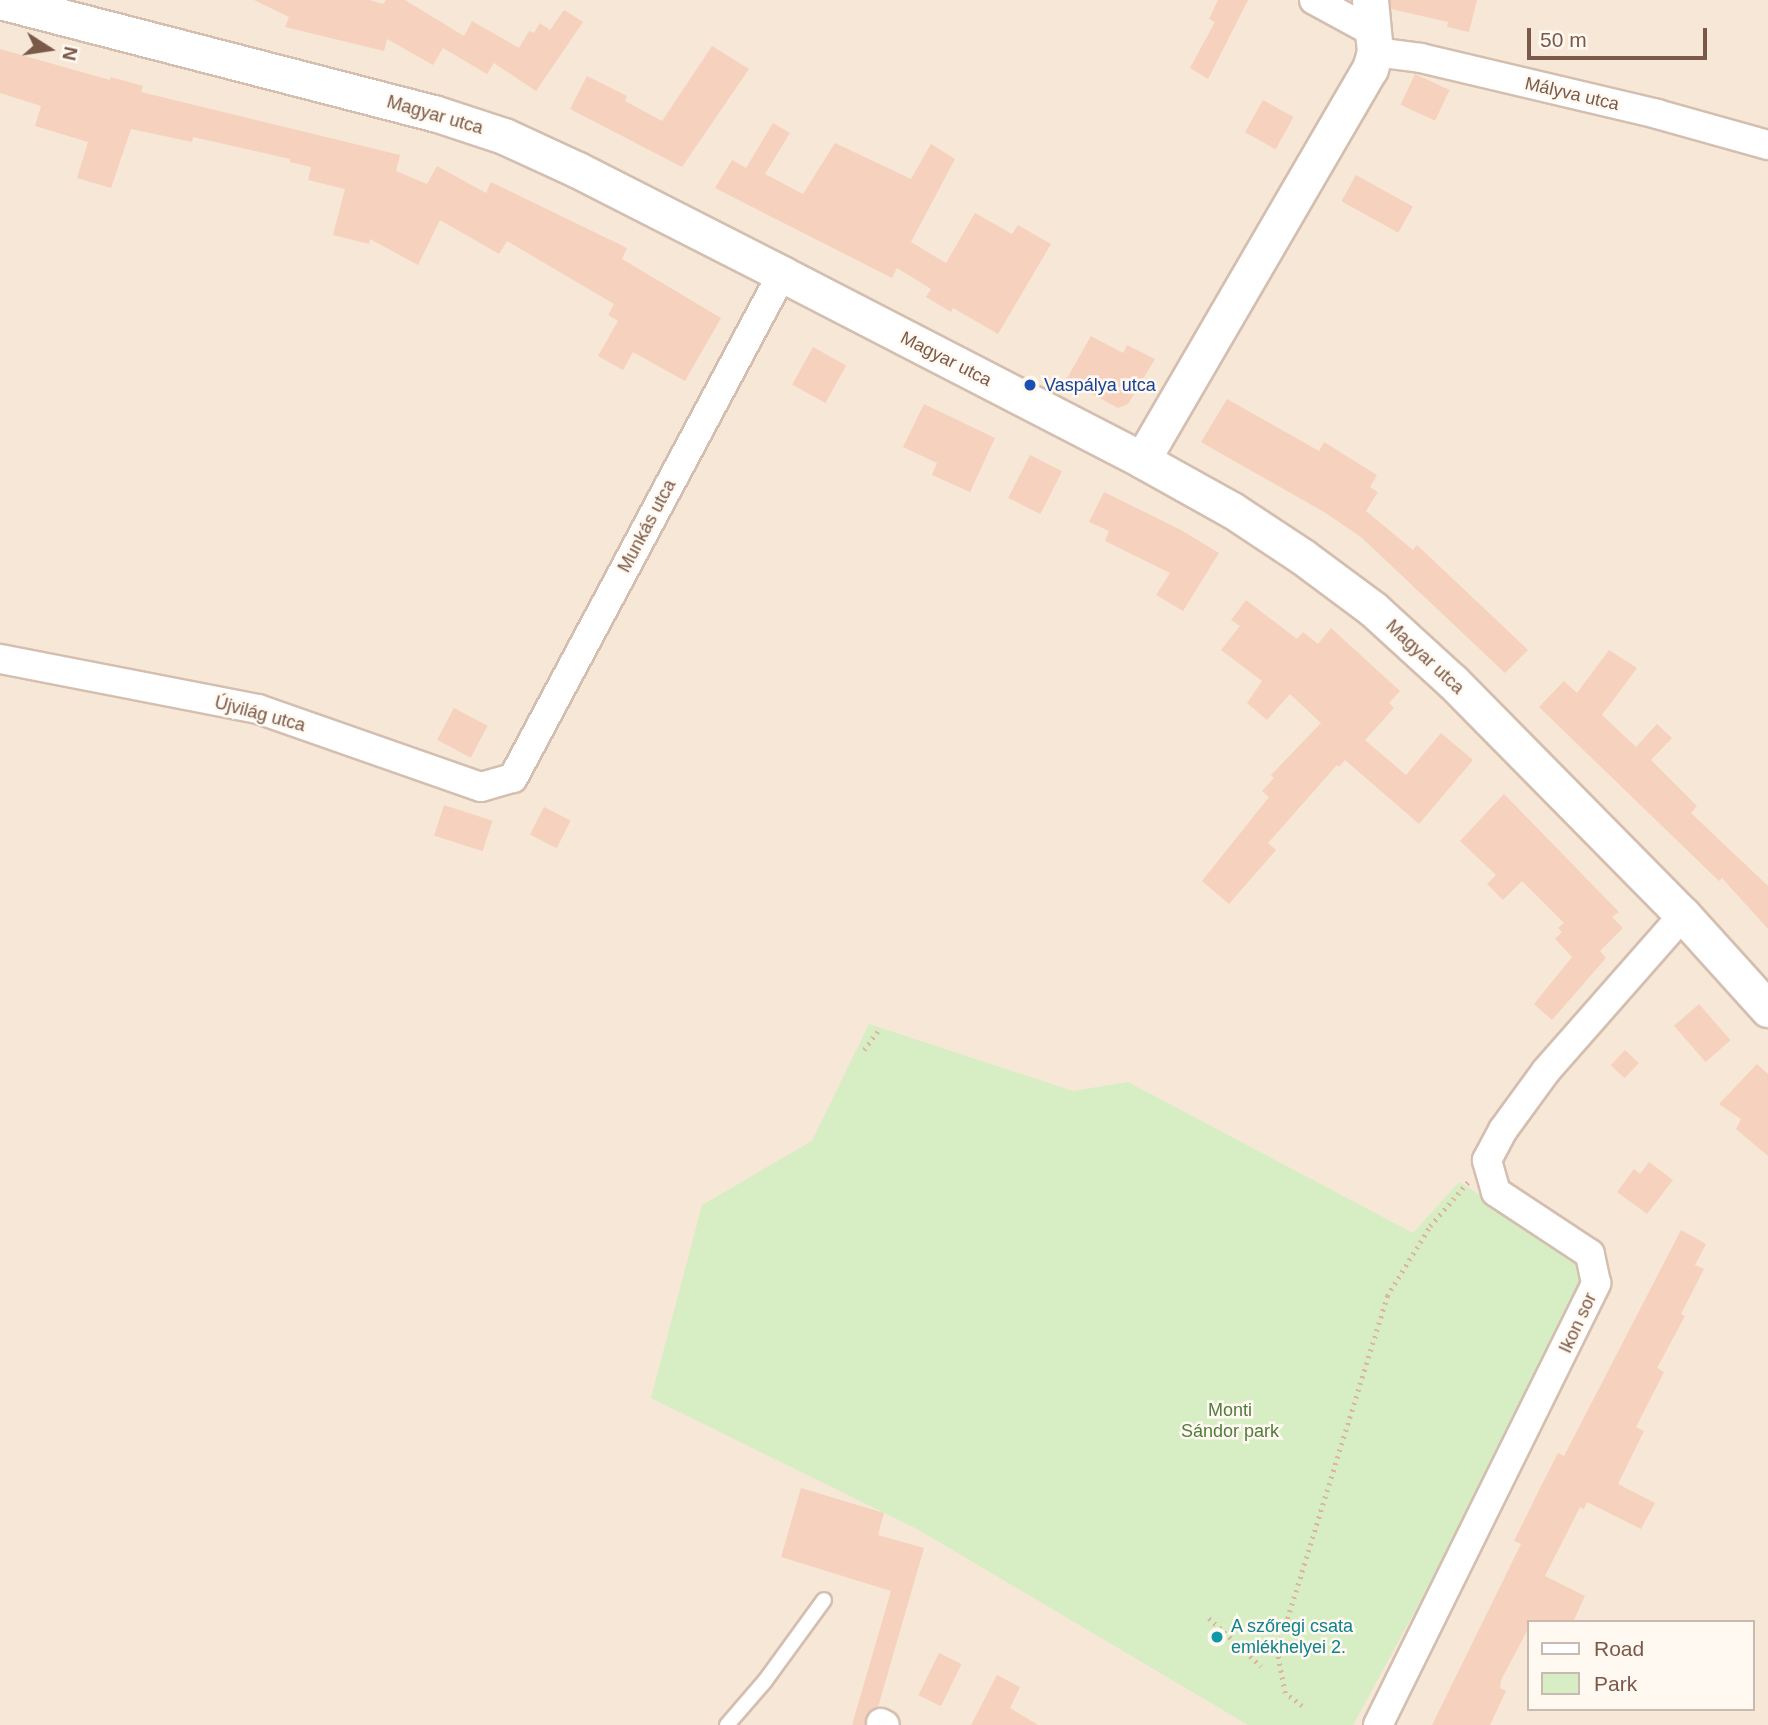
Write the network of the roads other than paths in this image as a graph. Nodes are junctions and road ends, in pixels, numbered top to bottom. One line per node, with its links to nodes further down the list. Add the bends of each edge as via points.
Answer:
1 (1314, 0): 3 (street)
2 (0, 1): 5 (street, Magyar utca, via 433,113 503,136)
3 (1372, 28): 4 (street, Mályva utca, via 1421,58); 6 (street, via 1370,69)
4 (1768, 145)
5 (782, 274): 6 (street, Magyar utca); 8 (street, Munkás utca)
6 (1142, 460): 9 (street, Magyar utca, via 1232,510 1373,609 1522,749)
7 (0, 659): 8 (street, Újvilág utca, via 258,709 481,787)
8 (513, 778)
9 (1683, 915): 10 (street, Magyar utca); 13 (street, Ikon sor, via 1546,1071 1487,1160 1496,1192 1590,1254 1596,1283)
10 (1768, 1009)
11 (824, 1600): 12 (lane)
12 (727, 1725)
13 (1378, 1725)

